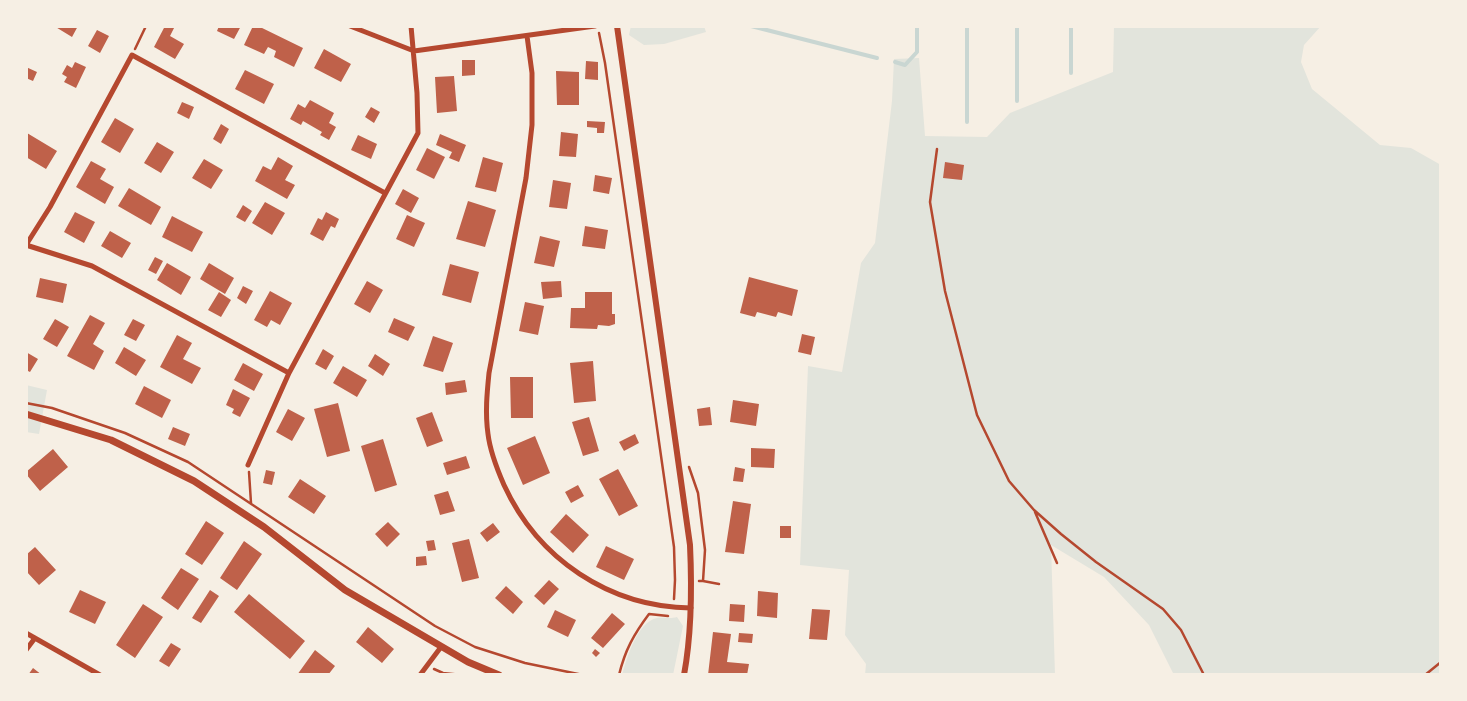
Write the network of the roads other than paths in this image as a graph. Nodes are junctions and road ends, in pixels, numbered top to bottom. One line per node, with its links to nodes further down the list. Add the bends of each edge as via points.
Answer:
1 (350, 26): 6 (street)
2 (411, 26): 6 (street)
3 (596, 26): 5 (street)
4 (617, 26): 12 (street, via 690,544)
5 (527, 36): 6 (street); 12 (street, via 532,72 532,125 526,178 488,373 486,403 496,467 528,527 553,554 583,578 634,600 673,608)
6 (414, 50): 7 (street, via 418,133)
7 (385, 193): 8 (street, via 132,55); 9 (street)
8 (26, 245): 9 (street, via 92,266)
9 (289, 374): 11 (street)
10 (26, 414): 15 (main road, via 111,440 194,481 264,527 345,590)
11 (248, 465)
12 (691, 608): 20 (street)
13 (26, 633): 14 (street)
14 (35, 638): 16 (street); 17 (street)
15 (441, 647): 18 (street); 19 (main road)
16 (26, 650)
17 (100, 675)
18 (420, 675)
19 (499, 675)
20 (684, 675)

